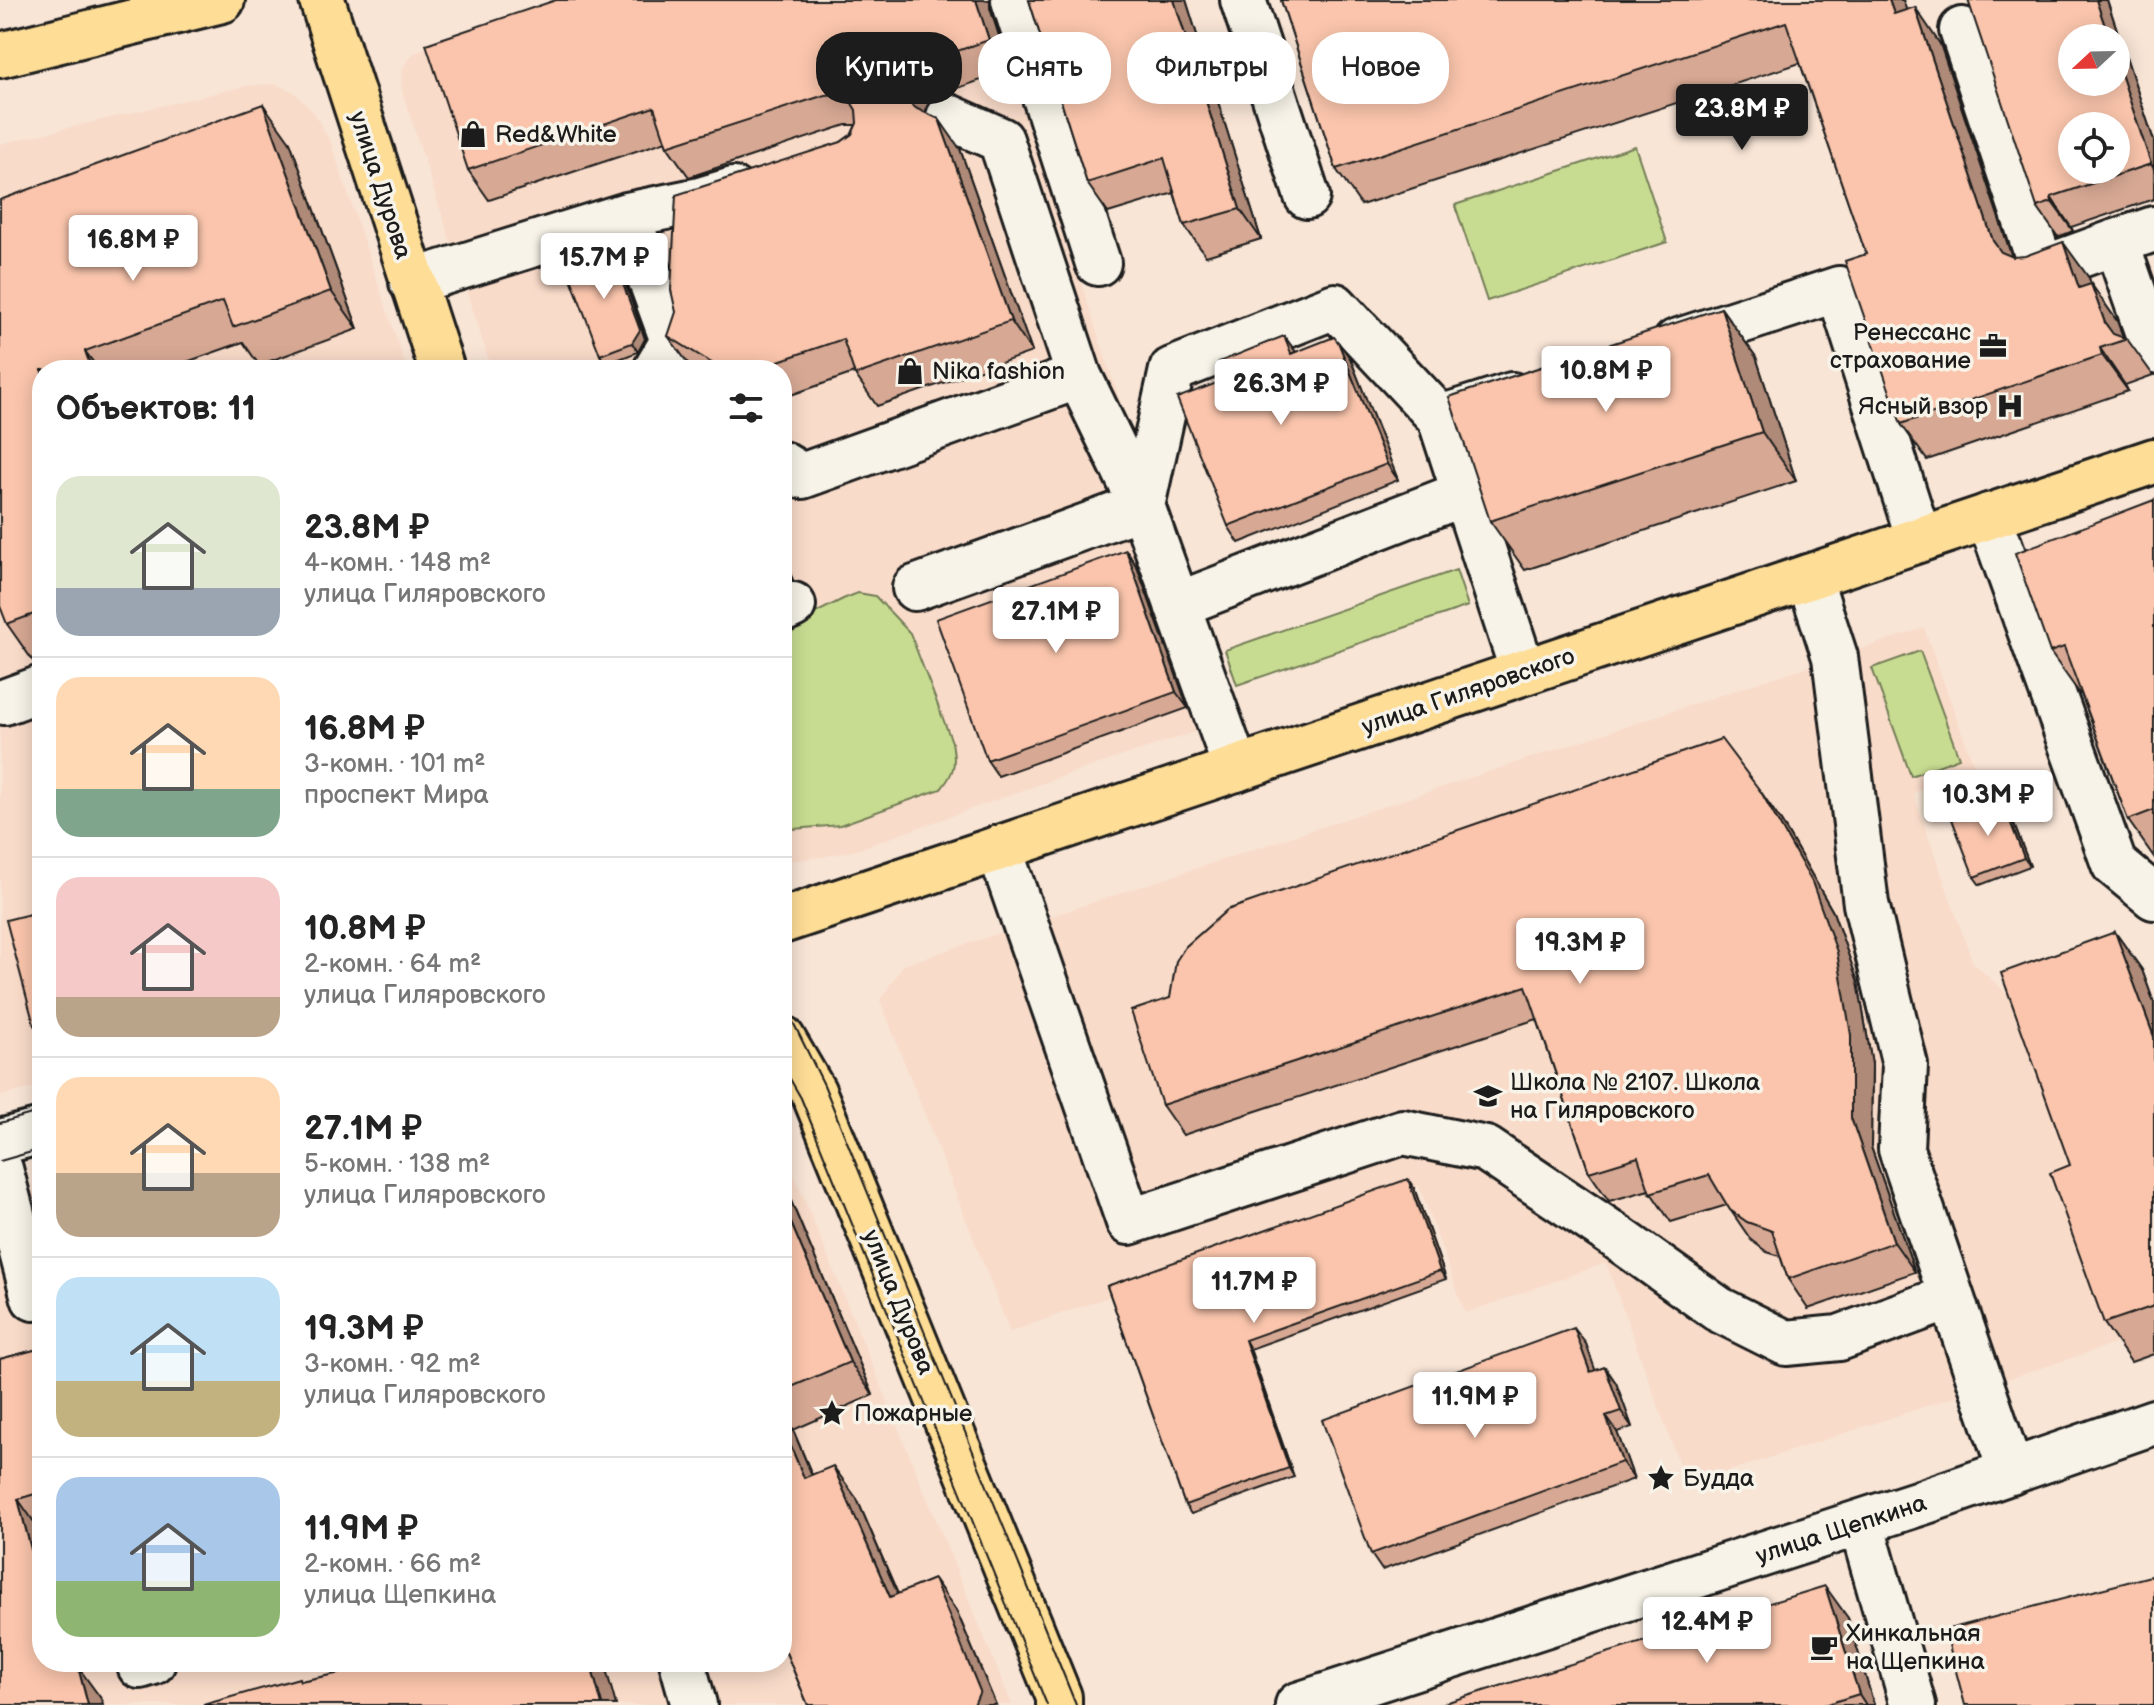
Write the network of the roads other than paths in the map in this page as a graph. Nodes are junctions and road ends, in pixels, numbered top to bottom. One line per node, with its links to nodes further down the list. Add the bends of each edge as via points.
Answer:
1 (222, 0): 6 (main road)
2 (322, 0): 13 (main road, улица Дурова)
3 (1014, 0): 12 (street)
4 (1243, 0): 9 (street)
5 (1962, 30): 11 (street, via 2042,269)
6 (0, 55)
7 (949, 117): 18 (street, via 1001,140)
8 (770, 177): 10 (street, via 700,200)
9 (1307, 196)
10 (627, 215): 13 (street); 17 (street, via 673,341)
11 (2135, 236): 14 (street)
12 (1098, 263)
13 (412, 282): 16 (main road, улица Дурова)
14 (2154, 351)
15 (1643, 353): 26 (street, via 1839,289)
16 (436, 360)
17 (662, 360)
18 (1079, 376): 22 (street, via 802,476); 24 (street)
19 (1555, 381): 20 (street)
20 (1440, 418): 23 (street); 24 (street, via 1335,306 1172,370)
21 (2154, 461): 25 (main road, улица Гиляровского)
22 (792, 470)
23 (1465, 493): 29 (street); 30 (street)
24 (1142, 506): 28 (street); 29 (street)
25 (1989, 516): 26 (main road, улица Гиляровского); 35 (street, via 2114,864)
26 (1919, 539): 27 (main road, улица Гиляровского)
27 (1809, 577): 30 (main road, улица Гиляровского); 42 (street, via 1835,657 1866,904 1905,1065 1901,1149)
28 (915, 588)
29 (1177, 605): 31 (street)
30 (1523, 672): 31 (main road, улица Гиляровского)
31 (1236, 769): 32 (main road, улица Гиляровского)
32 (999, 848): 33 (main road, улица Гиляровского); 42 (street, via 1129,1222 1403,1132 1486,1149 1718,1309 1786,1343 1839,1338)
33 (868, 892): 34 (main road); 36 (main road, улица Гиляровского)
34 (792, 893)
35 (2154, 897)
36 (792, 918)
37 (792, 1055): 47 (main road, улица Дурова, via 813,1091)
38 (32, 1134): 39 (street)
39 (0, 1142)
40 (0, 1169): 41 (street)
41 (25, 1297)
42 (1951, 1297): 44 (street)
43 (2154, 1422): 44 (street, улица Щепкина)
44 (2011, 1472): 45 (street, улица Щепкина)
45 (1861, 1523): 49 (street, улица Щепкина); 50 (street)
46 (685, 1672): 48 (street)
47 (1061, 1702)
48 (694, 1705)
49 (1298, 1705)
50 (1913, 1705)

